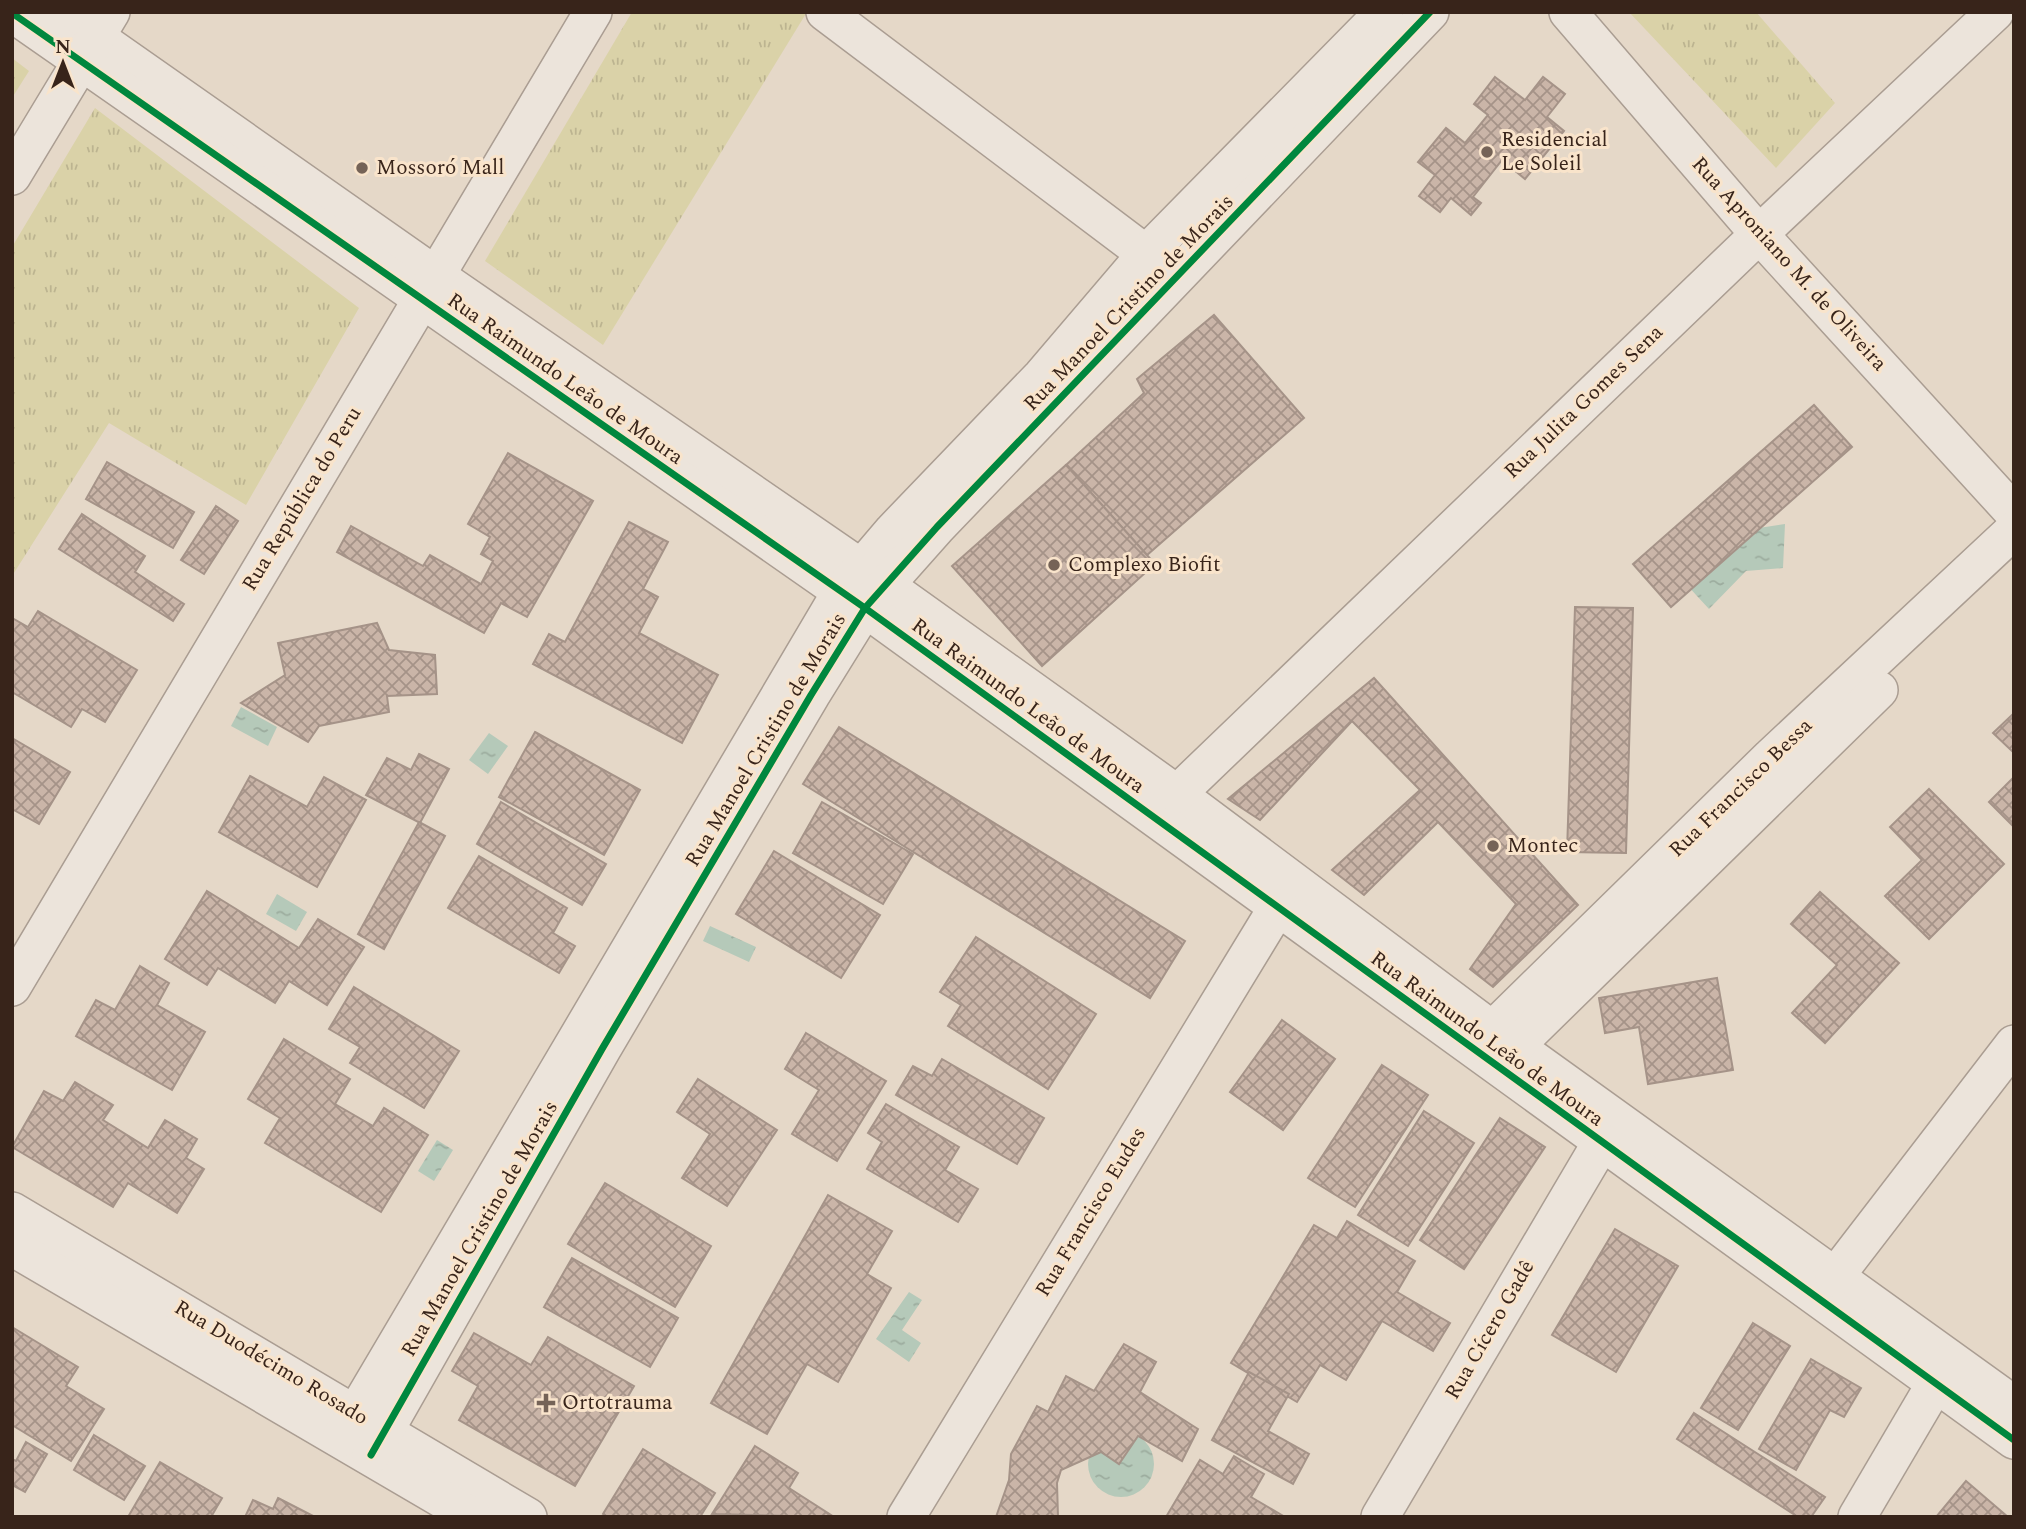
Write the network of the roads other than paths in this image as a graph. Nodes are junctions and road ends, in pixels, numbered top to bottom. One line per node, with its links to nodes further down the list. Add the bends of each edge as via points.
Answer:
1 (60, 12): 10 (street, Rua Raimundo Leão de Moura)
2 (593, 12): 15 (street, Rua República do Peru)
3 (825, 12): 13 (street)
4 (1384, 12): 13 (street, Rua Manoel Cristino de Morais)
5 (1430, 12): 14 (street, Rua Manoel Cristino de Morais)
6 (1568, 12): 12 (street, Rua Aproniano M. de Oliveira)
7 (1597, 12): 12 (street, Rua Aproniano M. de Oliveira)
8 (1995, 12): 12 (street, Rua Julita Gomes Sena)
9 (12, 13): 10 (street, Rua Raimundo Leão de Moura)
10 (96, 36): 11 (street); 15 (street, Rua Raimundo Leão de Moura)
11 (12, 176)
12 (1767, 226): 16 (street, Rua Aproniano M. de Oliveira); 17 (street, Rua Aproniano M. de Oliveira); 21 (street, Rua Julita Gomes Sena)
13 (1146, 254): 14 (street); 20 (street, Rua Manoel Cristino de Morais)
14 (1173, 282): 20 (street, Rua Manoel Cristino de Morais, via 937,527)
15 (428, 288): 20 (street, Rua Raimundo Leão de Moura); 23 (street, Rua República do Peru)
16 (2014, 485)
17 (2014, 513)
18 (2014, 530): 25 (street, Rua Francisco Bessa, via 1771,757)
19 (2014, 562): 25 (street, Rua Francisco Bessa)
20 (863, 588): 21 (street, Rua Raimundo Leão de Moura); 22 (street, Rua Raimundo Leão de Moura); 32 (street, Rua Manoel Cristino de Morais)
21 (1177, 794): 25 (street, Rua Raimundo Leão de Moura)
22 (1277, 908): 25 (street, Rua Raimundo Leão de Moura); 36 (street, Rua Francisco Eudes)
23 (12, 987)
24 (2014, 1044): 29 (street)
25 (1493, 1047): 26 (street, Rua Raimundo Leão de Moura); 29 (street, Rua Raimundo Leão de Moura)
26 (1601, 1143): 30 (street, Rua Raimundo Leão de Moura); 37 (street, Rua Cícero Gadê)
27 (12, 1210): 32 (street, Rua Duodécimo Rosado)
28 (12, 1247): 32 (street, Rua Duodécimo Rosado)
29 (1834, 1278): 30 (street, Rua Raimundo Leão de Moura)
30 (1942, 1372): 31 (street, Rua Raimundo Leão de Moura); 33 (street, Rua Raimundo Leão de Moura); 38 (street)
31 (2014, 1405)
32 (363, 1434): 34 (street, Rua Duodécimo Rosado); 35 (street, Rua Duodécimo Rosado)
33 (2014, 1440)
34 (473, 1517)
35 (528, 1517)
36 (906, 1517)
37 (1380, 1517)
38 (1857, 1517)

